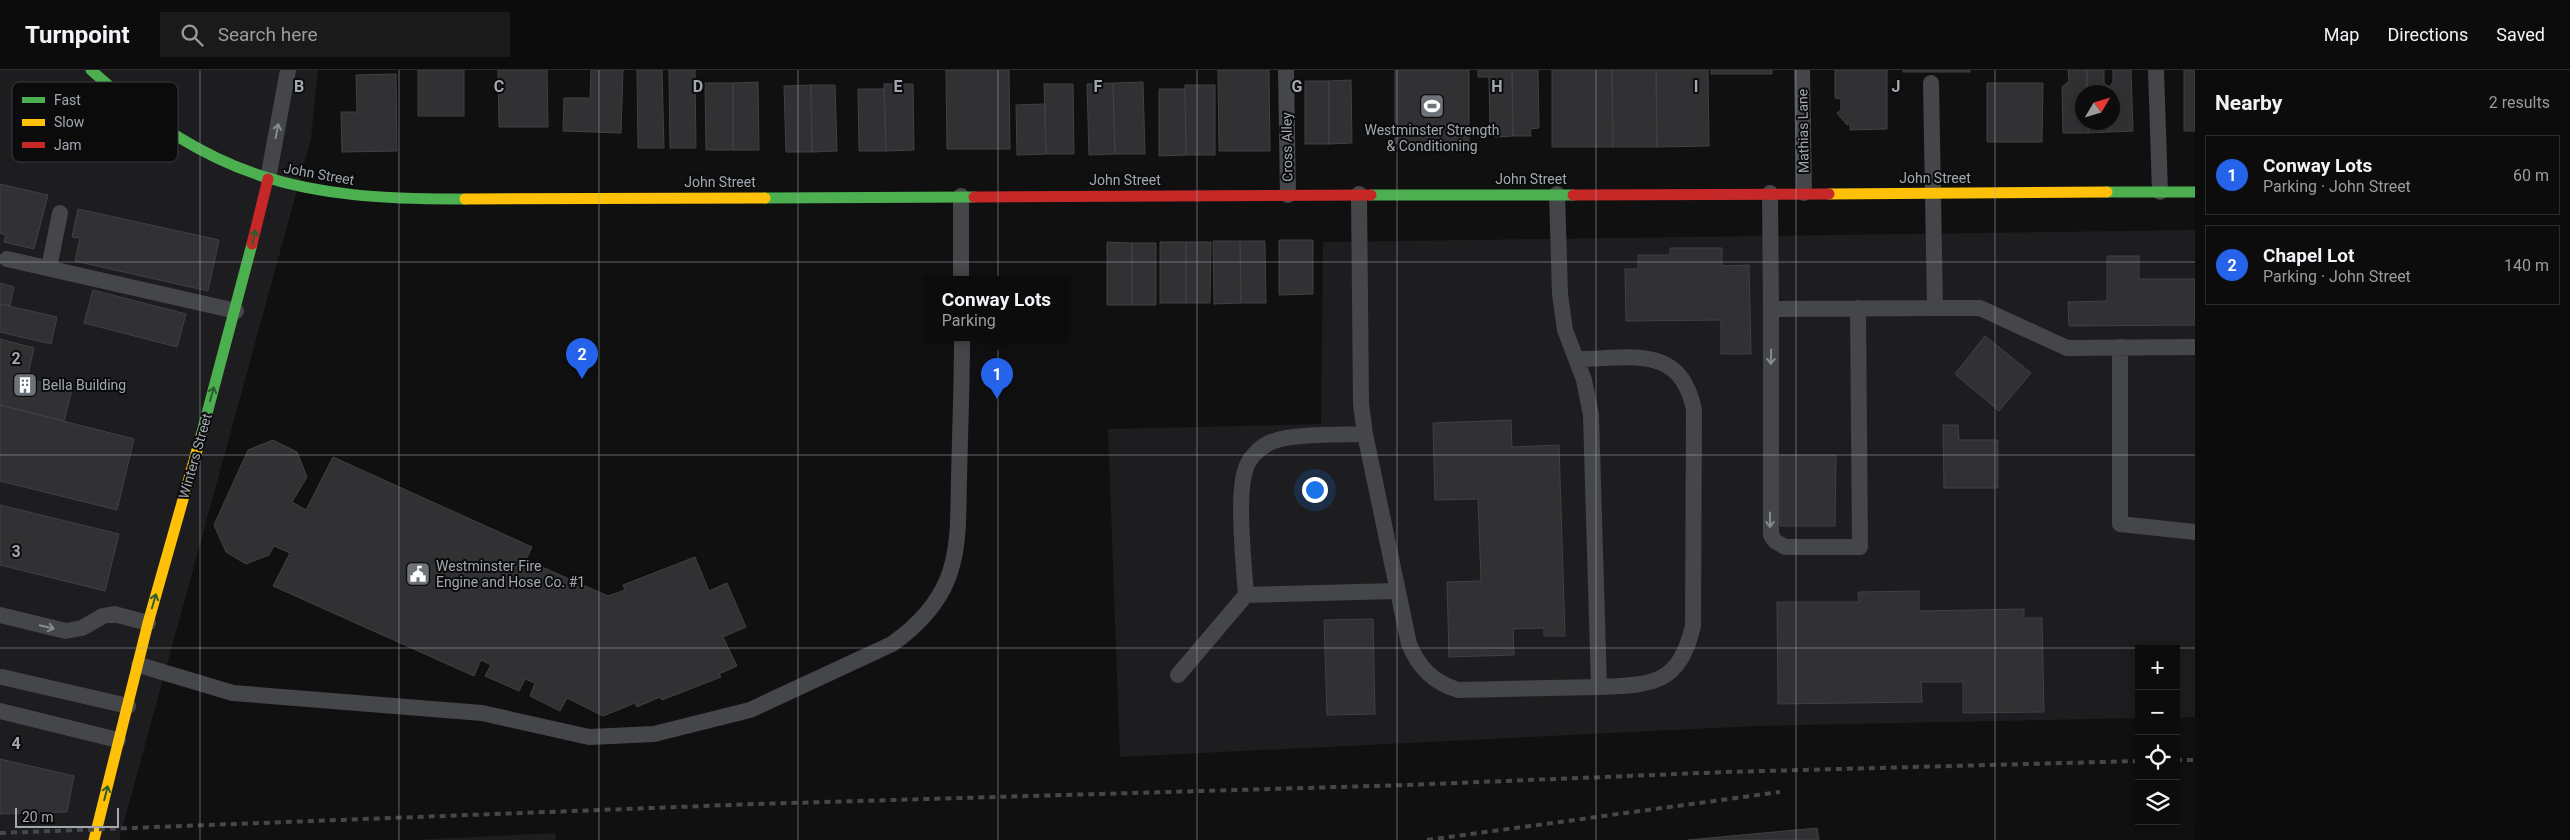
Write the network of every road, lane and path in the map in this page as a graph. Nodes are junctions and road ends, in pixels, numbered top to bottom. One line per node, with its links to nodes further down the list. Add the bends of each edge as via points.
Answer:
1 (91, 70): 6 (street, John Street)
2 (288, 70): 9 (lane, Winters Street, one-way to 2)
3 (1286, 70): 17 (lane, Cross Alley)
4 (1802, 70): 10 (lane, Mathias Lane)
5 (2156, 70): 11 (lane)
6 (104, 82)
7 (1931, 83): 14 (lane)
8 (178, 139): 9 (street, John Street, via 234,168)
9 (268, 179): 18 (street, John Street, via 322,192 384,197); 26 (street, Winters Street, one-way to 9)
10 (1804, 192): 13 (street, John Street); 14 (street, John Street)
11 (2160, 192): 12 (street, John Street); 14 (street, John Street)
12 (2195, 192)
13 (1770, 193): 16 (street, John Street); 25 (lane)
14 (1931, 193): 24 (lane)
15 (1359, 194): 16 (street, John Street); 17 (street, John Street); 31 (lane)
16 (1557, 194): 30 (lane, via 1560,294 1565,330)
17 (1288, 195): 18 (street, John Street)
18 (961, 196): 22 (lane)
19 (60, 213): 21 (lane)
20 (7, 259): 21 (lane)
21 (50, 268): 26 (lane)
22 (961, 276)
23 (1858, 308): 24 (lane); 25 (lane); 25 (lane, one-way to 23, via 1771,535 1785,547 1860,547)
24 (1935, 308): 28 (lane, via 1980,308 2067,348)
25 (1772, 309)
26 (236, 311): 36 (street, Winters Street, one-way to 26)
27 (962, 341): 37 (lane, via 957,528 953,562 938,598 908,632 892,644 750,710 654,734 588,737 482,712 233,693)
28 (2120, 347): 29 (lane); 32 (lane, via 2120,524)
29 (2195, 347)
30 (1577, 359): 40 (lane, via 1591,415); 40 (lane, via 1652,358 1668,364 1681,375 1690,391 1694,410 1693,626 1687,649 1676,667 1660,679 1639,685)
31 (1364, 434): 33 (lane); 34 (lane, via 1287,438 1269,442 1256,452 1246,467 1242,485)
32 (2195, 532)
33 (1397, 590): 34 (lane); 40 (lane, via 1416,661 1442,685 1458,690)
34 (1246, 595): 38 (lane)
35 (0, 615): 36 (lane, one-way to 36, via 66,631 82,628 103,616 114,614)
36 (148, 623): 37 (street, Winters Street)
37 (139, 665): 41 (street, Winters Street)
38 (1178, 675)
39 (2, 676): 41 (lane)
40 (1599, 687)
41 (128, 706): 43 (street, Winters Street)
42 (0, 711): 43 (lane)
43 (118, 740): 44 (street, Winters Street, one-way to 43)
44 (94, 840)

